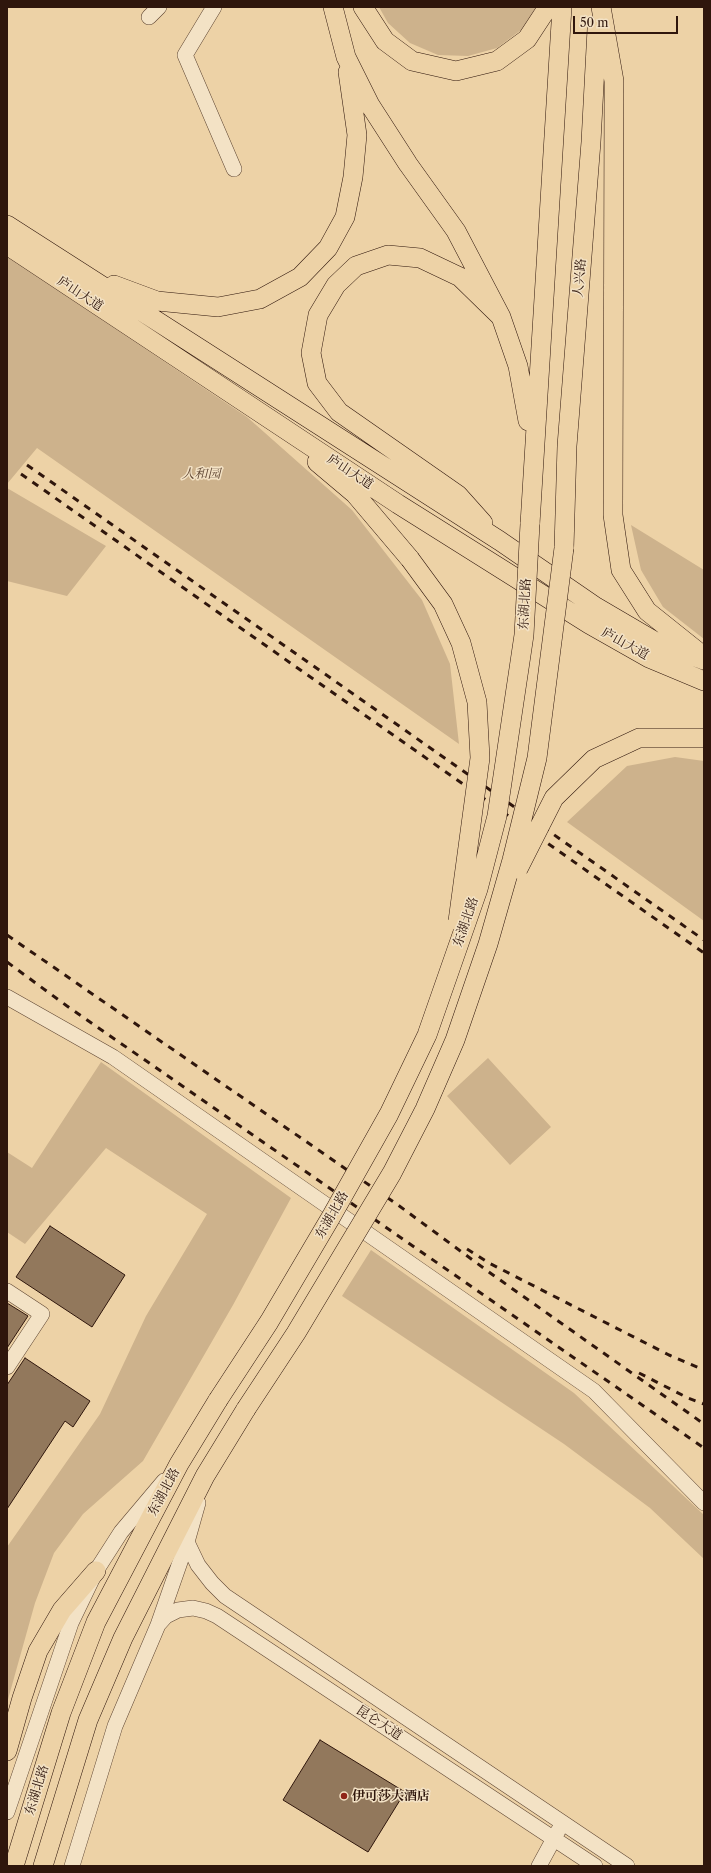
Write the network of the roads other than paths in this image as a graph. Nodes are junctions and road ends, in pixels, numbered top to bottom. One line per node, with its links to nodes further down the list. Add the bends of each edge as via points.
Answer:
1 (214, 7): 8 (street, via 185,55)
2 (333, 7): 7 (main road)
3 (364, 7): 4 (main road, via 385,41 412,61 456,71 497,62 527,39)
4 (548, 7)
5 (562, 7): 14 (main road)
6 (600, 7): 16 (main road, 人兴路, via 567,446); 17 (main road, via 614,81 613,515 621,570 647,611)
7 (346, 57): 11 (main road, via 357,135 353,177 345,217 328,248 300,277 260,299 218,307 157,301); 12 (main road, via 370,105 456,231)
8 (234, 169)
9 (7, 225): 11 (main road, 庐山大道)
10 (7, 245): 13 (main road, 庐山大道)
11 (84, 275): 15 (main road, 庐山大道)
12 (501, 317): 14 (main road, via 518,366); 15 (main road, via 460,277 420,258 388,256 356,266 336,285 318,315 311,353 317,383 339,412 458,495)
13 (253, 408): 18 (main road, 庐山大道, via 588,624 649,658); 21 (main road, bridge, via 355,494 444,604 461,643 477,702 480,758)
14 (534, 448): 21 (main road, 东湖北路, bridge, via 524,635 496,816 478,889)
15 (500, 541): 17 (main road, 庐山大道, via 596,607 654,640)
16 (564, 548): 20 (main road, 东湖北路, bridge, via 537,758)
17 (704, 658)
18 (704, 681)
19 (704, 738): 20 (main road, bridge, via 639,738 594,759 554,798)
20 (499, 906): 26 (main road, 东湖北路, bridge, via 455,1040 392,1173 296,1333)
21 (452, 964): 25 (main road, 东湖北路, bridge, via 427,1035 389,1114 276,1309)
22 (7, 997): 27 (street, via 113,1057 594,1391)
23 (7, 1291): 24 (street, via 42,1314)
24 (7, 1367)
25 (179, 1464): 29 (street, via 121,1532); 35 (main road, 东湖北路, via 96,1622 61,1713)
26 (205, 1476): 28 (street); 36 (main road, 东湖北路, via 123,1638 91,1713)
27 (704, 1503)
28 (187, 1542): 30 (street); 33 (street, 昆仑大道, via 198,1565 225,1596)
29 (96, 1571): 31 (main road, via 62,1610 38,1651); 32 (street, via 71,1623)
30 (158, 1625): 34 (street, 昆仑大道, via 166,1616 178,1610 193,1608 216,1616); 37 (street, via 115,1726)
31 (7, 1751)
32 (7, 1812)
33 (562, 1823): 34 (street); 40 (street, 昆仑大道)
34 (554, 1838): 38 (street); 39 (street, 昆仑大道)
35 (14, 1866)
36 (43, 1866)
37 (72, 1866)
38 (539, 1866)
39 (595, 1866)
40 (627, 1866)

